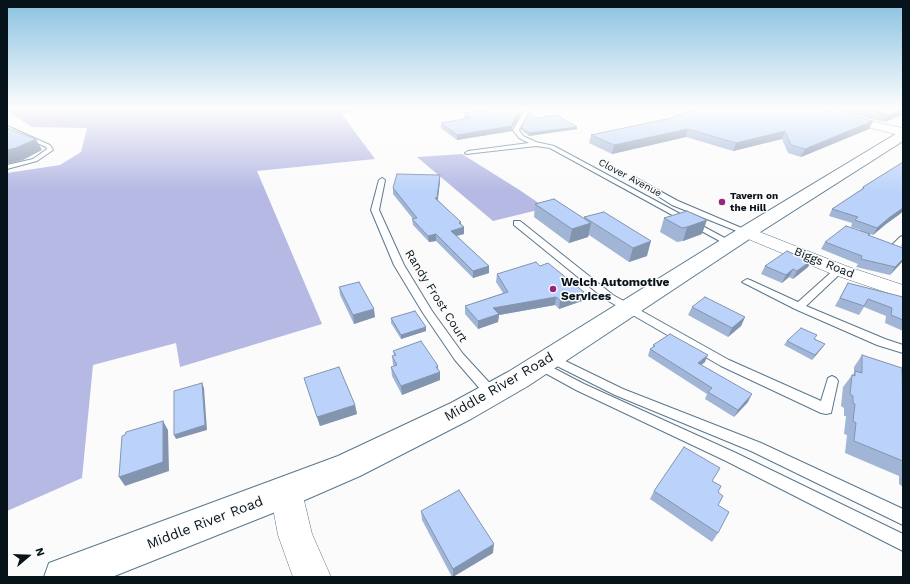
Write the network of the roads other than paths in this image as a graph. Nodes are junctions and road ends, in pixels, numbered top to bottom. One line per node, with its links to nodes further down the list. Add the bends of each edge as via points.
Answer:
1 (26, 136): 6 (lane, via 48,146 50,150 35,160)
2 (520, 136): 4 (lane)
3 (899, 136): 10 (street, Middle River Road)
4 (536, 144): 5 (lane, Clover Avenue); 10 (lane, Clover Avenue, via 552,147)
5 (468, 153)
6 (7, 167)
7 (382, 180): 21 (lane, Randy Frost Court, via 375,210 399,265 459,357)
8 (636, 180): 10 (lane)
9 (517, 223): 17 (lane, via 609,297)
10 (739, 237): 13 (street, Biggs Road); 17 (street, Middle River Road)
11 (903, 239): 12 (lane)
12 (895, 247)
13 (839, 270): 15 (street, Biggs Road); 16 (lane)
14 (747, 282): 16 (lane)
15 (903, 292)
16 (799, 307): 18 (lane)
17 (628, 308): 19 (street, Middle River Road); 20 (lane, via 725,363 826,408)
18 (903, 349)
19 (545, 361): 21 (street, Middle River Road); 23 (lane, via 756,447); 24 (lane, via 580,387 731,457)
20 (832, 381)
21 (492, 394): 22 (street, Middle River Road, via 381,451)
22 (286, 492): 25 (street, Middle River Road); 26 (street, via 295,535)
23 (903, 517)
24 (903, 543)
25 (63, 577)
26 (312, 577)

